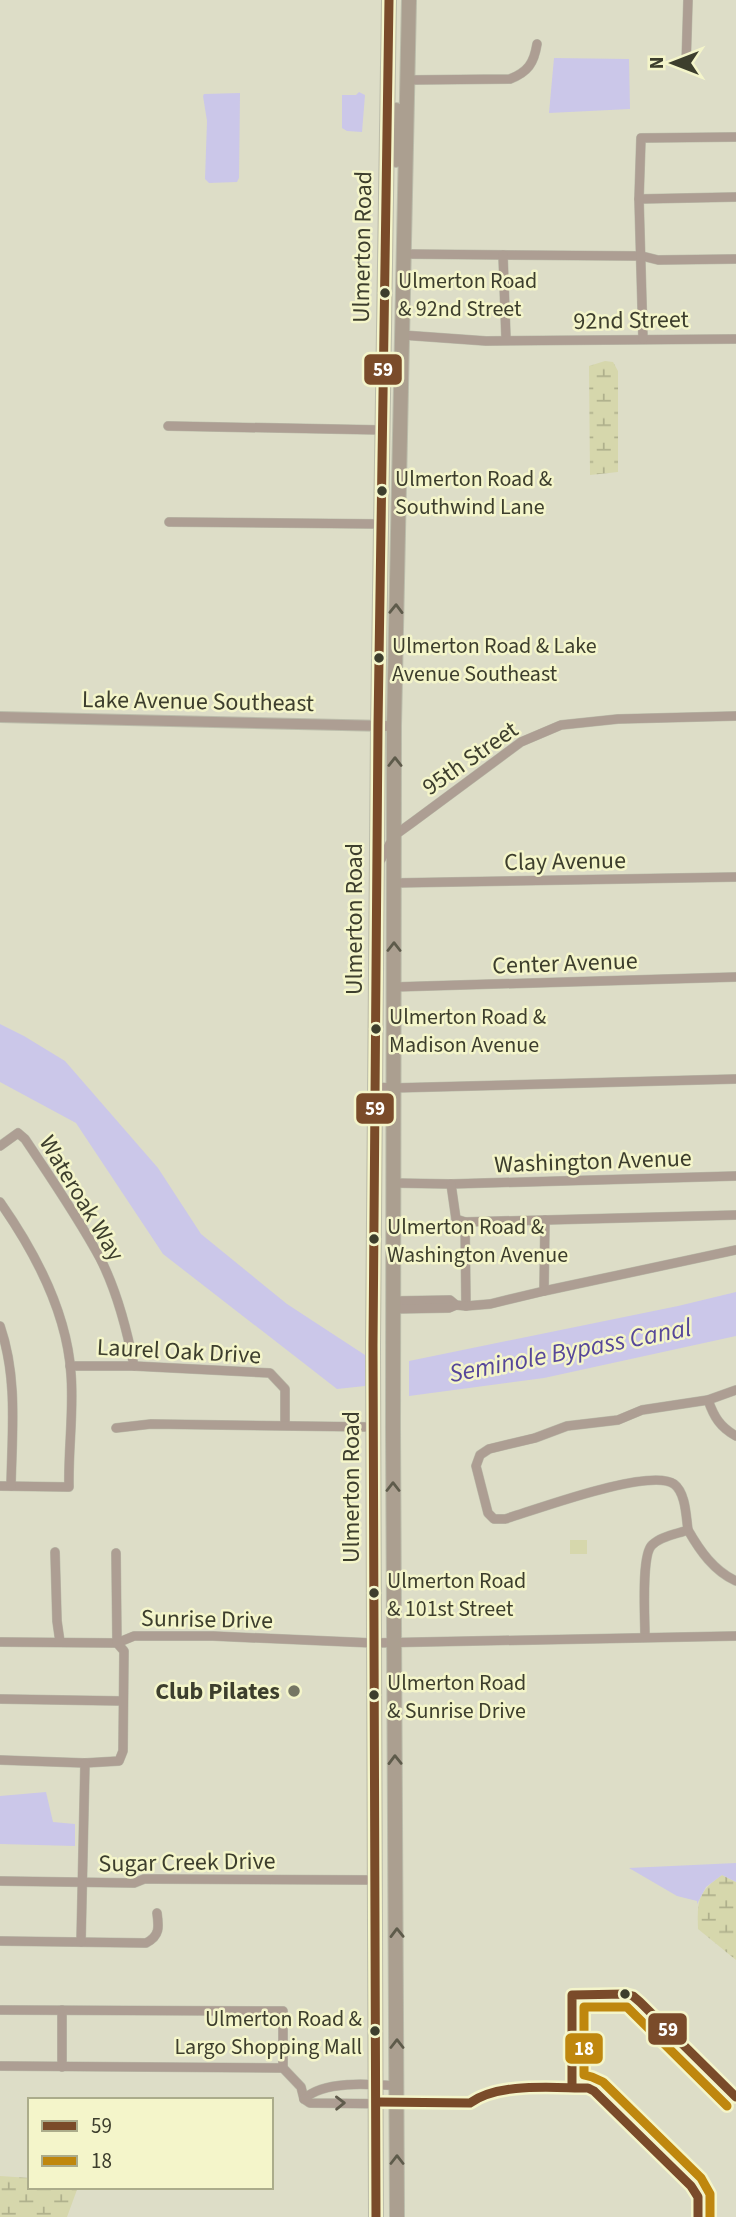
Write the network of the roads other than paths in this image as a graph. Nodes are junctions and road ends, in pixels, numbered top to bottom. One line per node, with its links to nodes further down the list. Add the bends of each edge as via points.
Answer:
1 (389, 0): 4 (main road, Ulmerton Road)
2 (409, 0): 7 (main road, Ulmerton Road)
3 (688, 0): 6 (street)
4 (388, 29): 7 (main road, via 395,37 397,60); 8 (main road, Ulmerton Road)
5 (537, 44): 7 (street, via 531,65 510,79)
6 (686, 66)
7 (408, 80): 10 (main road, Ulmerton Road)
8 (387, 83): 10 (main road, via 396,102 396,171); 13 (main road, Ulmerton Road)
9 (736, 136): 12 (street, via 641,138)
10 (405, 190): 14 (main road, Ulmerton Road)
11 (736, 197): 12 (street)
12 (639, 199): 16 (street)
13 (385, 225): 18 (main road, via 395,241 394,315); 23 (main road, Ulmerton Road)
14 (403, 254): 15 (street); 18 (main road, Ulmerton Road)
15 (503, 255): 16 (street); 19 (street)
16 (642, 256): 17 (street); 20 (street)
17 (736, 260)
18 (402, 335): 19 (street, 92nd Street); 26 (main road, Ulmerton Road)
19 (506, 339): 20 (street, 92nd Street)
20 (643, 339): 21 (street, 92nd Street)
21 (736, 339)
22 (168, 426): 23 (street)
23 (382, 429): 25 (main road, Ulmerton Road); 26 (main road, via 391,448 390,553)
24 (169, 522): 25 (street)
25 (381, 524): 29 (main road, Ulmerton Road)
26 (397, 561): 30 (main road, Ulmerton Road, one-way to 26)
27 (736, 716): 31 (street, 95th Street, via 561,725 521,743)
28 (0, 717): 29 (street, Lake Avenue Southeast)
29 (378, 726): 30 (street, Lake Avenue Southeast); 32 (main road, Ulmerton Road)
30 (394, 726): 31 (main road, Ulmerton Road, one-way to 30)
31 (395, 835): 32 (street, 95th Street); 34 (main road, Ulmerton Road)
32 (376, 869): 38 (main road, Ulmerton Road)
33 (736, 877): 34 (street, Clay Avenue)
34 (394, 883): 36 (main road, Ulmerton Road, one-way to 34)
35 (736, 977): 36 (street, Center Avenue)
36 (394, 987): 39 (main road, Ulmerton Road)
37 (736, 1079): 39 (street)
38 (376, 1087): 39 (street); 58 (main road, Ulmerton Road)
39 (393, 1088): 42 (main road, Ulmerton Road)
40 (0, 1146): 54 (street, Wateroak Way, via 18,1133 25,1139 71,1209 101,1260)
41 (736, 1176): 43 (street, Washington Avenue)
42 (393, 1183): 43 (street, Washington Avenue); 50 (main road, Ulmerton Road)
43 (451, 1184): 47 (street, via 456,1219)
44 (0, 1202): 53 (street, via 46,1282)
45 (736, 1215): 46 (street)
46 (545, 1220): 47 (street); 49 (street)
47 (465, 1222): 51 (street)
48 (736, 1250): 49 (street)
49 (544, 1291): 51 (street)
50 (393, 1305): 51 (street); 73 (main road, Ulmerton Road, one-way to 50)
51 (461, 1306)
52 (0, 1326): 62 (street, via 12,1376)
53 (70, 1366): 54 (street, Laurel Oak Drive); 62 (street, via 69,1487)
54 (134, 1366): 57 (street, Laurel Oak Drive, via 270,1373 285,1389)
55 (736, 1391): 56 (street)
56 (708, 1400): 60 (street, via 715,1419); 63 (street, via 567,1426 489,1449 480,1455 476,1466 488,1513 494,1519 583,1494 663,1480 675,1485 682,1496)
57 (285, 1425): 58 (street); 59 (street)
58 (373, 1427): 72 (main road, Ulmerton Road)
59 (116, 1428)
60 (736, 1436)
61 (0, 1486): 62 (street)
62 (11, 1486)
63 (688, 1530): 66 (street, via 713,1565); 68 (street, via 652,1545 645,1558)
64 (55, 1552): 70 (street)
65 (116, 1553): 71 (street)
66 (736, 1581)
67 (736, 1636): 68 (street, Sunrise Drive)
68 (645, 1637): 73 (street, Sunrise Drive)
69 (0, 1642): 70 (street, Sunrise Drive)
70 (60, 1642): 71 (street, Sunrise Drive)
71 (117, 1643): 72 (street, Sunrise Drive, via 128,1636); 75 (street, via 124,1651)
72 (373, 1643): 73 (street, Sunrise Drive); 78 (main road, Ulmerton Road)
73 (394, 1643): 90 (main road, Ulmerton Road, one-way to 73)
74 (0, 1699): 75 (street)
75 (123, 1701): 77 (street, via 120,1760)
76 (0, 1760): 77 (street)
77 (85, 1763): 80 (street)
78 (375, 1880): 80 (street, Sugar Creek Drive); 89 (main road, Ulmerton Road)
79 (0, 1881): 80 (street, Sugar Creek Drive)
80 (82, 1882): 83 (street)
81 (157, 1913): 83 (street, via 157,1935 146,1942)
82 (0, 1941): 83 (street)
83 (81, 1942)
84 (0, 2010): 85 (street)
85 (62, 2010): 87 (street); 88 (street, via 283,2011)
86 (0, 2066): 87 (street)
87 (62, 2067): 88 (street)
88 (283, 2068): 91 (street, via 301,2087)
89 (377, 2084): 90 (street); 91 (street, via 334,2086); 92 (main road, Ulmerton Road)
90 (398, 2085): 93 (main road, Ulmerton Road)
91 (304, 2099): 92 (street, one-way to 92, via 310,2103)
92 (377, 2102): 93 (street); 94 (main road, Ulmerton Road)
93 (398, 2104): 95 (main road, Ulmerton Road, one-way to 93)
94 (376, 2217)
95 (397, 2217)

